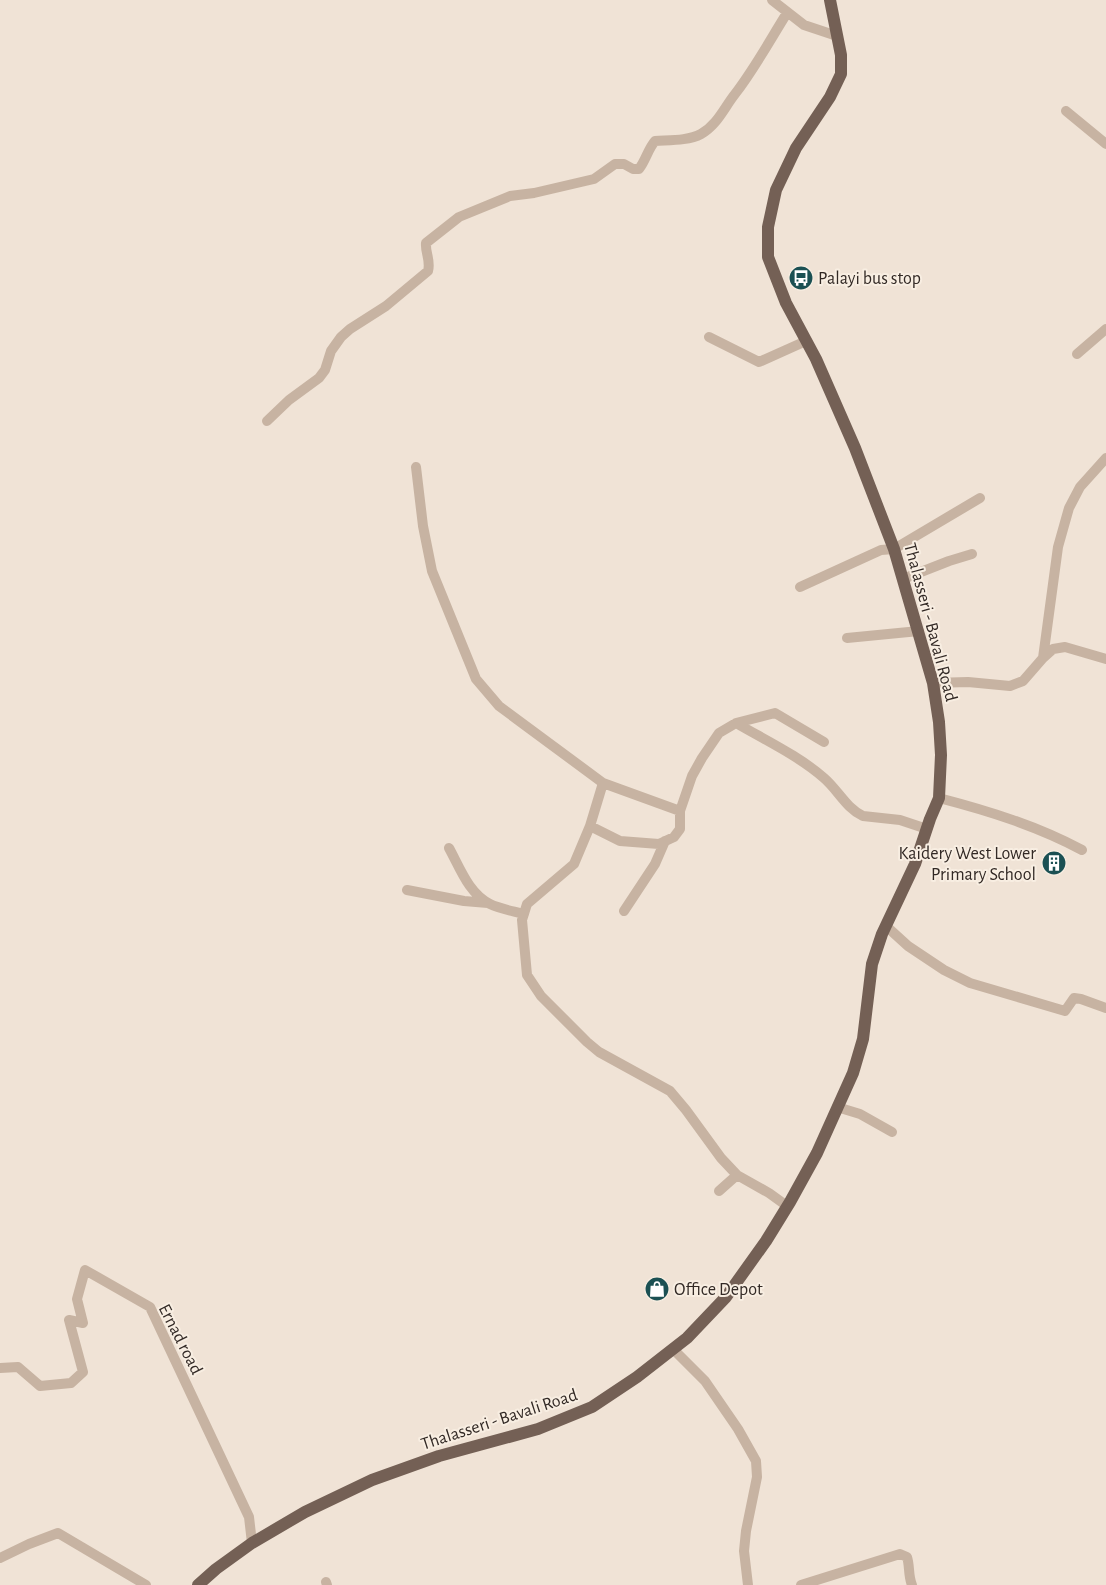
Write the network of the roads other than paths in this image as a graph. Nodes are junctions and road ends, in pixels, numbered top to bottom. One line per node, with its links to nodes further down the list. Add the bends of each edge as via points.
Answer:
1 (772, 0): 3 (street)
2 (830, 0): 4 (main road, Thalasseri - Bavali Road)
3 (787, 13): 4 (street, via 804,25); 11 (street, via 744,83 718,119 700,135 655,141 639,169 615,164 594,179 510,196 459,217 440,230 426,242 428,271 386,306 341,336 319,378)
4 (837, 36): 9 (main road, Thalasseri - Bavali Road, via 840,74 830,96 796,148 776,190 768,227 768,257 786,303)
5 (1066, 111): 6 (street)
6 (1106, 144)
7 (1106, 328): 10 (street)
8 (708, 337): 9 (street, via 759,362)
9 (806, 341): 15 (main road, Thalasseri - Bavali Road, via 856,448)
10 (1077, 354)
11 (267, 421)
12 (1106, 458): 21 (street, via 1080,488 1069,508 1058,547)
13 (416, 467): 26 (street, via 432,571 476,679 499,706)
14 (980, 498): 15 (street)
15 (894, 549): 17 (main road, Thalasseri - Bavali Road); 18 (street, via 881,550)
16 (972, 554): 17 (street)
17 (903, 579): 19 (main road, Thalasseri - Bavali Road)
18 (800, 587)
19 (918, 631): 20 (street); 23 (main road, Thalasseri - Bavali Road)
20 (847, 638)
21 (1043, 658): 22 (street, via 1054,649 1065,647); 23 (street, via 1024,681 1010,686)
22 (1106, 659)
23 (933, 683): 27 (main road, Thalasseri - Bavali Road, via 941,755)
24 (736, 723): 25 (street, via 775,713); 28 (street, via 719,733 702,758); 30 (street, via 823,777 862,816 900,820)
25 (824, 742)
26 (602, 783): 28 (street); 29 (street)
27 (939, 798): 30 (main road, Thalasseri - Bavali Road); 33 (street, via 1052,834)
28 (680, 811): 31 (street, via 680,828 674,837)
29 (590, 826): 31 (street, via 620,840 658,844); 37 (street, via 574,864 528,904)
30 (927, 829): 38 (main road, Thalasseri - Bavali Road, via 915,864)
31 (665, 841): 36 (street, via 655,864)
32 (449, 848): 35 (street, via 469,886)
33 (1082, 850)
34 (407, 890): 35 (street)
35 (488, 903): 37 (street)
36 (624, 911)
37 (524, 914): 42 (street, via 522,934 526,975 541,996 599,1052 670,1091)
38 (886, 926): 39 (street, via 908,946 944,970 970,982 1065,1011 1074,998); 40 (main road, Thalasseri - Bavali Road, via 872,964 862,1039 853,1073)
39 (1106, 1008)
40 (837, 1106): 41 (street, via 860,1114); 44 (main road, Thalasseri - Bavali Road, via 817,1152)
41 (892, 1132)
42 (737, 1175): 43 (street); 44 (street)
43 (719, 1191)
44 (787, 1206): 45 (main road, Thalasseri - Bavali Road, via 726,1297)
45 (672, 1350): 47 (main road, Thalasseri - Bavali Road, via 592,1407 538,1429 439,1456 372,1480 305,1512); 51 (street, via 705,1381 756,1462 757,1477 744,1551)
46 (0, 1368): 47 (street, Ernad road, via 18,1367 40,1386 71,1384 83,1372 69,1320 83,1323 77,1298 85,1270 150,1307 249,1518)
47 (252, 1543): 50 (main road, Thalasseri - Bavali Road)
48 (0, 1558): 49 (street, via 58,1533)
49 (146, 1585)
50 (198, 1585)
51 (748, 1585)
52 (801, 1585): 53 (street, via 900,1554 909,1562)
53 (912, 1585)

